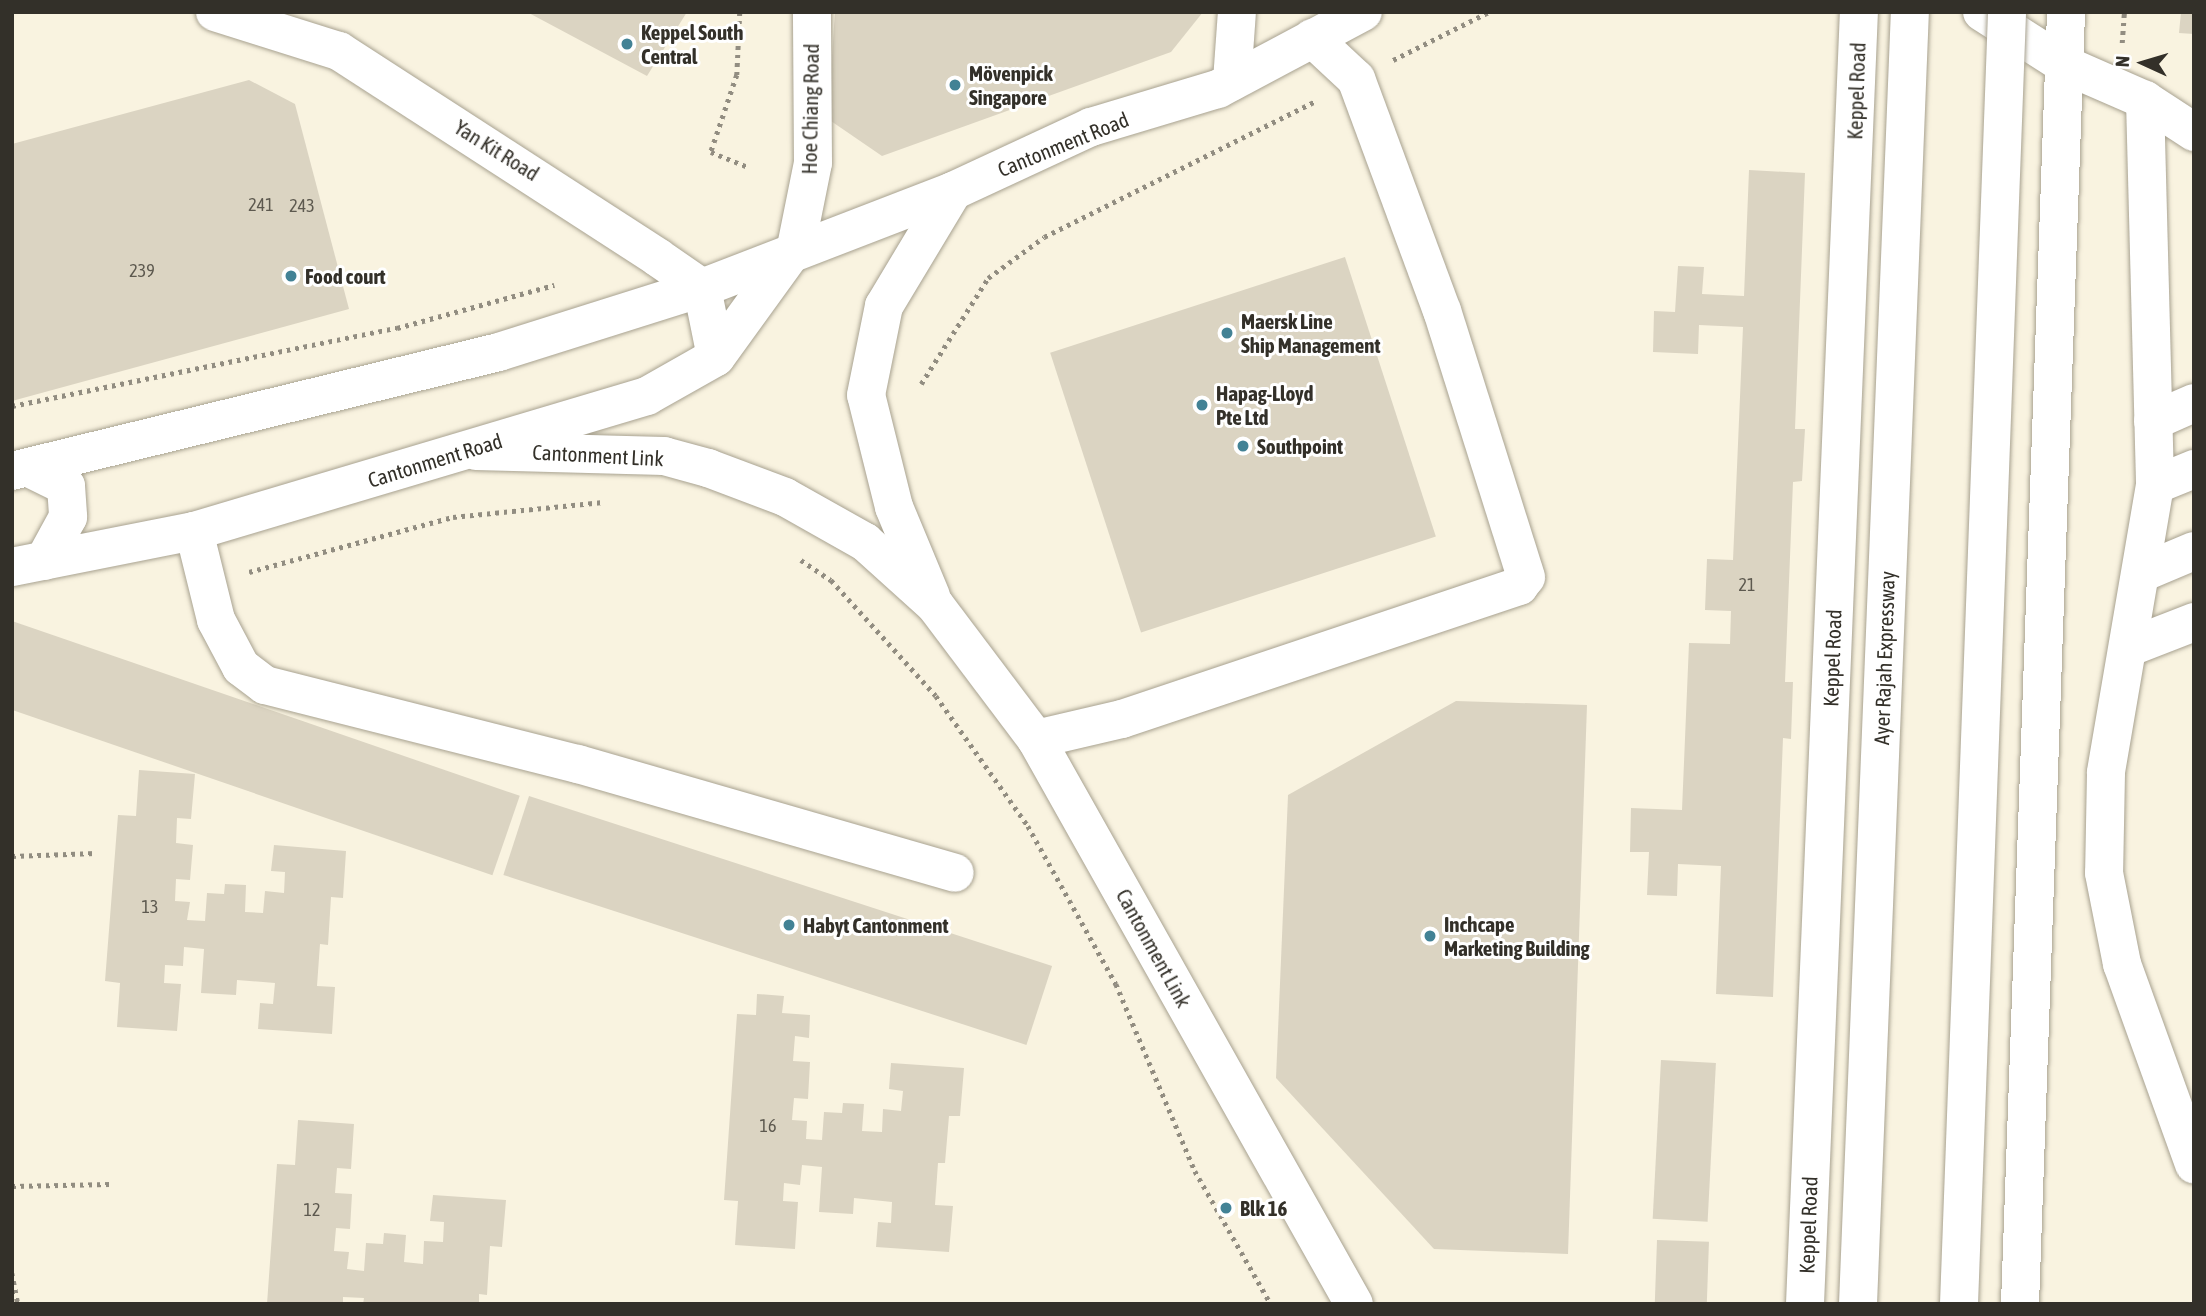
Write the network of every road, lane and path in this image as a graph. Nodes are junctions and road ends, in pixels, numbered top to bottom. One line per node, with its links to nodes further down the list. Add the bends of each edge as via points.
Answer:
1 (215, 12): 23 (main road, Yan Kit Road, via 338,51)
2 (740, 12): 19 (path, via 737,75 712,152)
3 (812, 12): 21 (main road, Hoe Chiang Road, via 813,163)
4 (1237, 12): 15 (main road)
5 (1363, 12): 12 (main road, Cantonment Road)
6 (1489, 12): 14 (path)
7 (1859, 12): 54 (main road, Keppel Road)
8 (1910, 12): 55 (main road, Ayer Rajah Expressway)
9 (1982, 12): 13 (main road)
10 (2007, 12): 56 (main road, bridge)
11 (2066, 12): 13 (main road)
12 (1312, 38): 14 (main road); 15 (main road, Cantonment Road)
13 (2066, 65): 16 (main road); 57 (main road)
14 (1356, 79): 25 (path, via 1222,153 1044,237 988,278); 43 (main road, via 1447,324 1527,577 1519,586 1122,719)
15 (1232, 81): 20 (main road, Cantonment Road, via 1091,127)
16 (2146, 100): 17 (main road); 18 (main road); 28 (main road)
17 (2194, 118)
18 (2194, 132)
19 (746, 166)
20 (953, 191): 21 (main road, Cantonment Road); 40 (main road, Cantonment Link, via 884,306 866,396 894,507)
21 (796, 247): 23 (main road, Cantonment Road); 24 (main road, Cantonment Road)
22 (566, 282): 27 (path, via 397,328)
23 (702, 288): 24 (main road); 31 (main road, Cantonment Road, via 499,352)
24 (716, 357): 29 (main road, Cantonment Road, via 646,396)
25 (920, 384)
26 (2194, 404): 28 (main road)
27 (12, 406)
28 (2153, 421): 32 (main road)
29 (470, 451): 34 (main road, Cantonment Road); 40 (main road, Cantonment Link, via 653,456 708,468 785,497 865,542)
30 (2194, 469): 32 (main road)
31 (22, 470): 37 (main road, via 66,486 68,517)
32 (2155, 485): 38 (main road)
33 (615, 500): 39 (path, via 453,517)
34 (194, 531): 37 (main road, Cantonment Road); 39 (main road)
35 (2194, 551): 38 (main road)
36 (793, 555): 52 (path, via 831,580 936,696 1028,826 1116,984 1195,1171)
37 (28, 564)
38 (2144, 572): 42 (main road)
39 (203, 584): 46 (main road, via 240,667 293,697 578,764)
40 (935, 605): 43 (main road, Cantonment Link)
41 (2194, 622): 42 (main road)
42 (2130, 647): 47 (main road, via 2106,773 2104,873 2122,964)
43 (1036, 739): 53 (main road, Cantonment Link)
44 (96, 853): 45 (path)
45 (12, 856)
46 (956, 873)
47 (2194, 1164)
48 (110, 1184): 49 (path)
49 (12, 1186)
50 (12, 1273): 51 (path)
51 (18, 1304)
52 (1271, 1304)
53 (1354, 1304)
54 (1805, 1304)
55 (1858, 1304)
56 (1958, 1304)
57 (2020, 1304)

